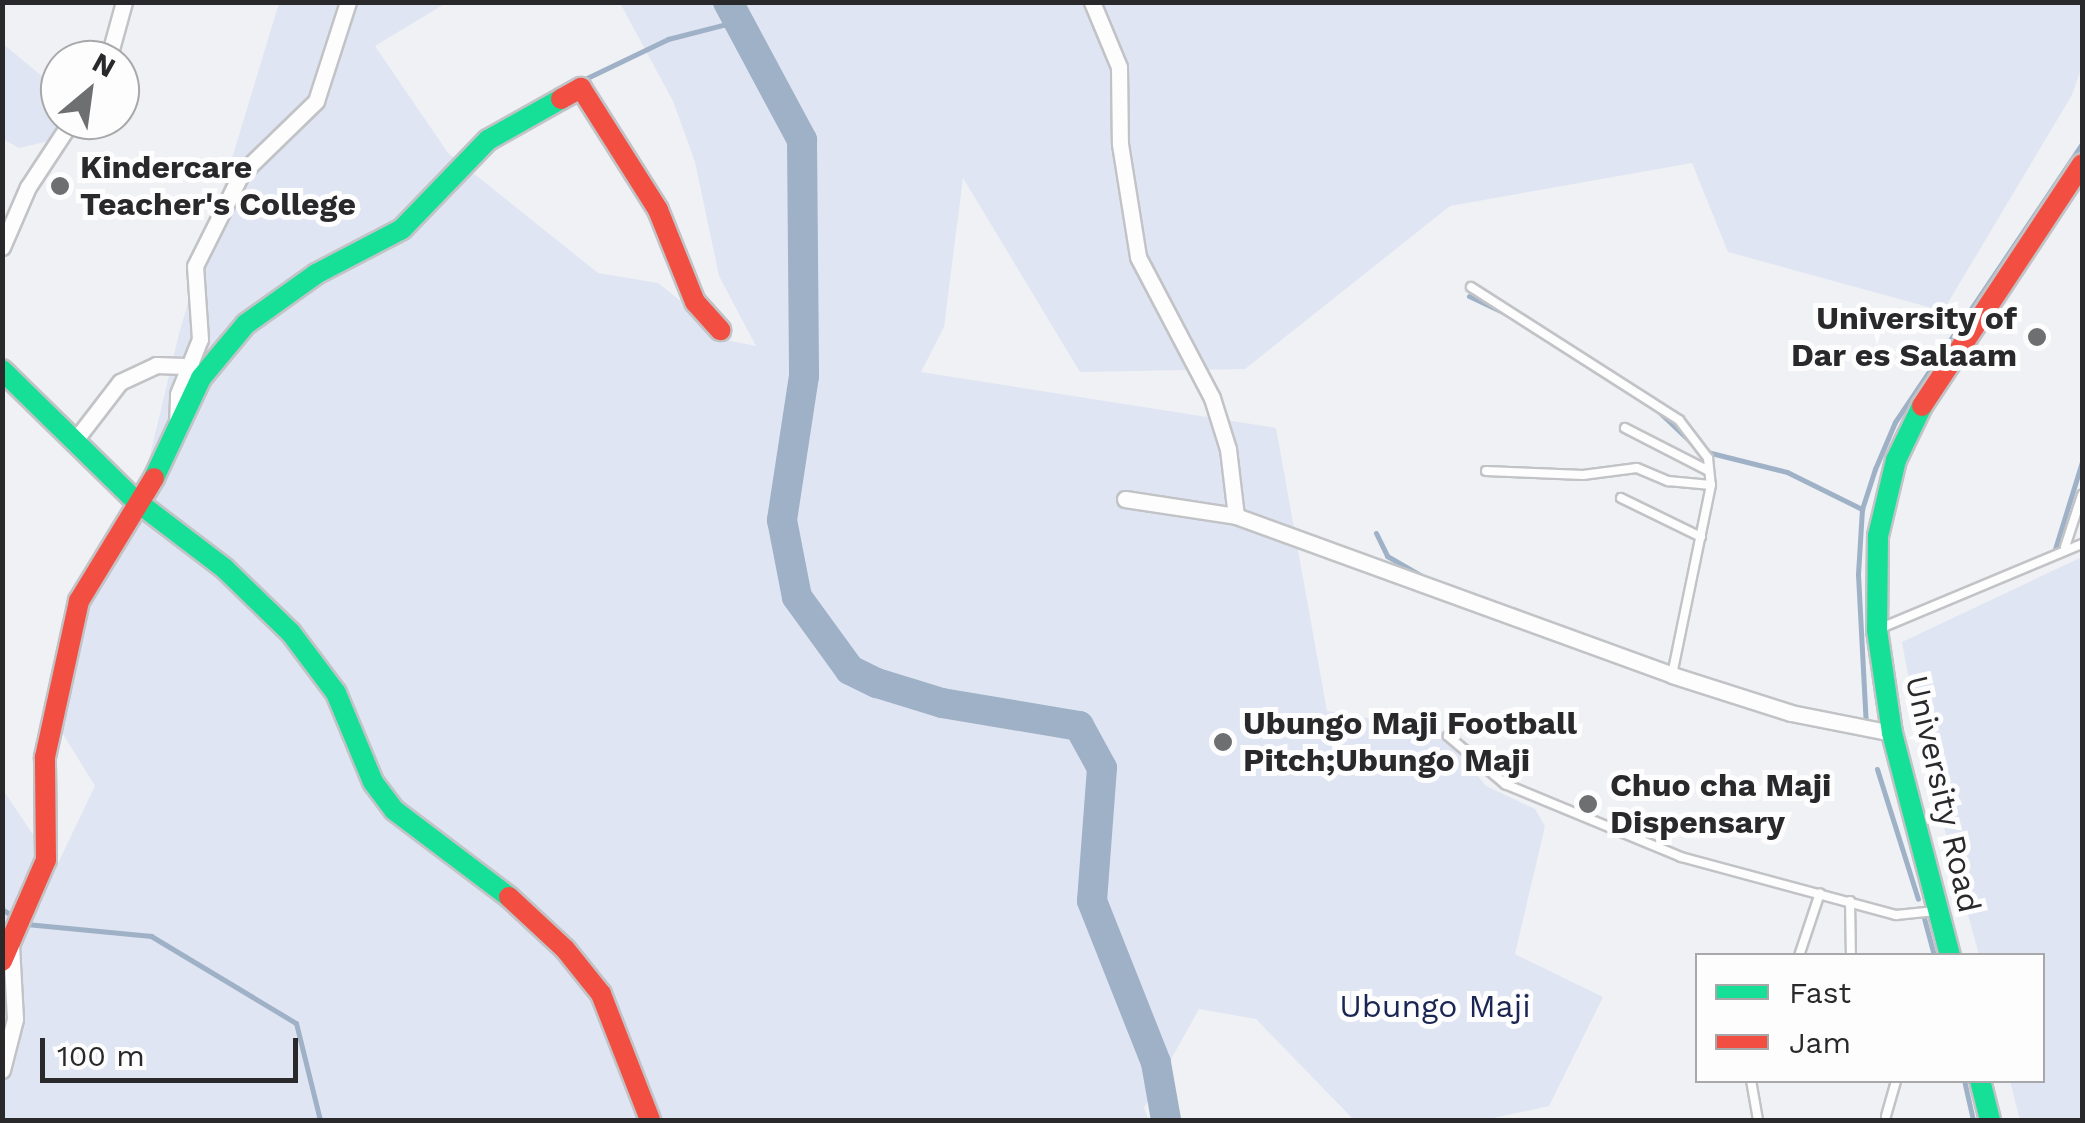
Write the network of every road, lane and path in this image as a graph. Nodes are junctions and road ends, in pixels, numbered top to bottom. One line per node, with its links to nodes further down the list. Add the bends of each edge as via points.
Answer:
1 (124, 2): 4 (street)
2 (348, 2): 10 (street, via 316,102 241,174 195,266 200,339)
3 (1092, 2): 22 (street, via 1119,67 1120,144 1138,258 1212,398 1228,449)
4 (114, 40)
5 (59, 140): 7 (street, via 28,186)
6 (2082, 164): 26 (street, University Road, via 1934,382 1896,460 1878,536)
7 (2, 247)
8 (1471, 287): 16 (lane, via 1679,420 1708,458)
9 (720, 330): 13 (street, via 694,302 658,210 581,88 488,140 402,230 316,274 246,324 201,378)
10 (192, 366): 13 (street, via 178,394); 14 (street, via 156,365 120,382)
11 (5, 377): 14 (street)
12 (1625, 428): 16 (lane)
13 (177, 442): 21 (street)
14 (73, 443): 21 (street)
15 (1486, 471): 17 (lane, via 1583,475 1637,468 1668,481)
16 (1709, 471): 17 (lane)
17 (1711, 485): 23 (lane)
18 (2082, 495): 25 (lane)
19 (1621, 498): 23 (lane)
20 (1125, 499): 22 (street)
21 (136, 501): 33 (street, via 79,601 45,757 46,860); 42 (street, via 224,568 300,643 336,693 373,782 394,810 520,905 565,949 601,994)
22 (1236, 516): 27 (street)
23 (1701, 538): 27 (lane)
24 (2082, 544): 25 (lane)
25 (2064, 547): 26 (lane)
26 (1877, 630): 28 (street, University Road)
27 (1672, 675): 28 (street, via 1791,713)
28 (1892, 733): 32 (street, University Road)
29 (1448, 736): 30 (lane, via 1480,768 1558,810 1680,857)
30 (1820, 893): 31 (lane); 34 (lane)
31 (1850, 901): 32 (lane, via 1908,916); 35 (lane)
32 (1940, 910): 36 (street, University Road)
33 (7, 953): 37 (street, via 18,977)
34 (1800, 953)
35 (1851, 953)
36 (1949, 953)
37 (2, 1070)
38 (1751, 1083): 43 (lane)
39 (1895, 1083): 41 (lane)
40 (1981, 1083): 44 (street)
41 (1886, 1116)
42 (650, 1120)
43 (1758, 1120)
44 (1990, 1120)

